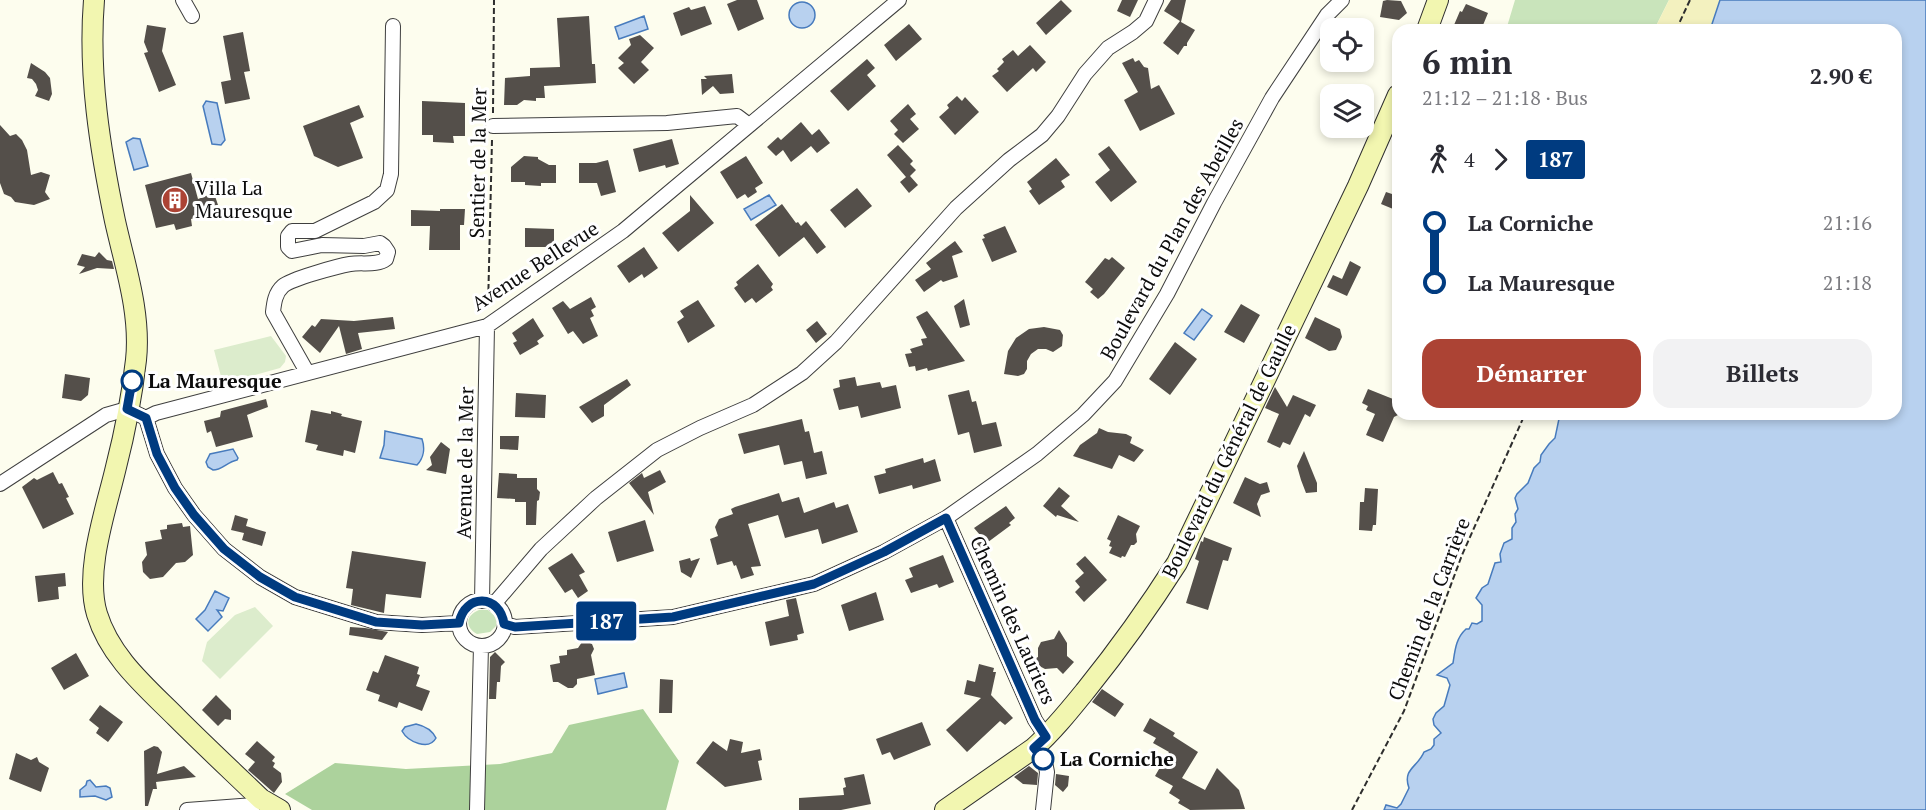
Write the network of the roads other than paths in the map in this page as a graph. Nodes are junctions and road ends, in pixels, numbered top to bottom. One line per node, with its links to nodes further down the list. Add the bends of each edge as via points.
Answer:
1 (94, 0): 15 (street, via 94,86 99,130 136,318 136,359)
2 (183, 0): 7 (street)
3 (898, 0): 11 (street, Avenue Bellevue)
4 (1156, 0): 19 (street, via 1146,21 1108,48 1085,74 1042,135 956,208 819,358 753,405 657,450 596,498)
5 (1342, 0): 18 (street, Boulevard du Plan des Abeilles, via 1327,15 1272,98 1167,294 1115,381 1037,454)
6 (1438, 0): 8 (street)
7 (192, 16)
8 (1429, 24)
9 (393, 27): 14 (street, via 391,174 387,190 374,202 315,231 292,231 288,236 292,251 322,245 380,243 388,252 381,264 349,264 292,281 277,294 273,312)
10 (1392, 109): 23 (street, Boulevard du Général de Gaulle, via 1177,564 1104,668)
11 (749, 125): 12 (street, via 737,116 667,123); 13 (street, Avenue Bellevue, via 623,231)
12 (493, 126)
13 (487, 326): 14 (street, Avenue Bellevue); 19 (street, Avenue de la Mer)
14 (307, 372): 16 (street, Avenue Bellevue)
15 (127, 409): 16 (street); 17 (street, via 106,415); 24 (street, via 99,533 93,583 97,613 109,643 124,664)
16 (146, 418): 20 (street, via 157,454 194,515 224,549 260,577 295,597 376,622)
17 (0, 484)
18 (946, 518): 21 (street, Boulevard du Plan des Abeilles, via 814,584 673,617 515,627); 23 (street, Chemin des Lauriers, via 1035,720)
19 (488, 602): 20 (street, via 469,605); 21 (street, via 503,616)
20 (459, 623): 22 (street, via 468,641)
21 (504, 624): 22 (street, via 500,637)
22 (481, 646): 27 (street)
23 (1040, 743): 28 (street, Boulevard du Général de Gaulle); 29 (street, Chemin des Lauriers, via 1047,772)
24 (261, 800): 25 (street, via 254,805); 26 (street)
25 (187, 810)
26 (280, 810)
27 (477, 810)
28 (945, 810)
29 (1043, 810)

